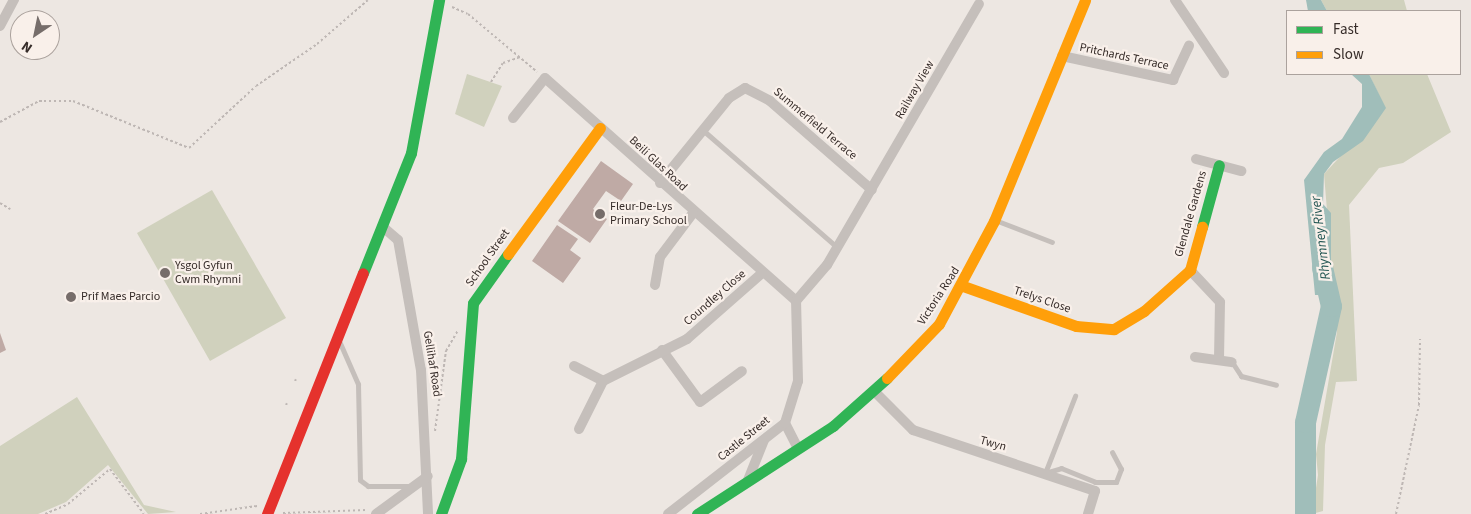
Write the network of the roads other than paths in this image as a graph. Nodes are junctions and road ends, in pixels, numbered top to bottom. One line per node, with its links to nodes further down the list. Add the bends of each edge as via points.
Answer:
1 (14, 0): 6 (street)
2 (1085, 0): 8 (main road, Victoria Road)
3 (1175, 0): 9 (street)
4 (442, 2): 20 (main road, via 411,152)
5 (979, 4): 17 (street, Railway View)
6 (0, 26)
7 (1189, 45): 8 (street, Pritchards Terrace, via 1173,80)
8 (1062, 56): 19 (main road, Victoria Road)
9 (1224, 73)
10 (513, 118): 11 (street, Beili Glas Road, via 545,78)
11 (600, 128): 16 (street, Beili Glas Road); 52 (main road, School Street, via 473,303 461,459)
12 (705, 132): 16 (street, Summerfield Terrace); 17 (street, Summerfield Terrace, via 729,98 745,88 770,101); 22 (lane)
13 (1196, 159): 14 (street)
14 (1219, 165): 15 (street); 23 (main road, Glendale Gardens)
15 (1241, 172)
16 (660, 183): 18 (street, Beili Glas Road)
17 (872, 190): 22 (street, Railway View)
18 (693, 214): 24 (street, Beili Glas Road); 25 (street, via 660,256)
19 (995, 220): 21 (lane); 26 (main road, Victoria Road)
20 (383, 226): 29 (main road); 46 (street, Gellihaf Road, via 398,240 421,370)
21 (1052, 242)
22 (837, 246): 27 (street, Railway View)
23 (1190, 270): 28 (main road, Glendale Gardens, via 1144,311); 32 (street, Glendale Gardens, via 1220,302)
24 (762, 273): 27 (street, Beili Glas Road); 30 (street, Coundley Close, via 710,322)
25 (656, 285)
26 (963, 286): 28 (main road, Trelys Close, via 1076,326); 38 (main road, Victoria Road, via 914,355)
27 (796, 301): 40 (street, Castle Street, via 798,381)
28 (1114, 329)
29 (339, 336): 48 (lane, via 342,355 358,384 360,480 368,486); 49 (main road)
30 (662, 350): 35 (street, via 700,402); 36 (street, Coundley Close)
31 (1195, 357): 32 (street)
32 (1219, 360): 33 (street)
33 (1232, 362): 37 (lane, via 1241,376)
34 (574, 366): 36 (street)
35 (742, 371)
36 (603, 381): 41 (street)
37 (1276, 385)
38 (875, 392): 43 (main road, Victoria Road); 45 (street, Twyn, via 913,430)
39 (1075, 396): 45 (lane)
40 (785, 423): 42 (street, Castle Street); 43 (street)
41 (579, 428)
42 (766, 437): 47 (street); 53 (street, Castle Street)
43 (798, 448): 47 (main road, Victoria Road)
44 (1112, 452): 45 (lane, via 1122,468 1116,482 1095,482 1061,468)
45 (1045, 473): 55 (street, Twyn, via 1095,491)
46 (428, 476): 48 (street); 51 (street, Gellihaf Road)
47 (748, 480): 54 (main road, Victoria Road)
48 (412, 486): 50 (street)
49 (268, 511)
50 (377, 512)
51 (428, 514)
52 (441, 514)
53 (668, 514)
54 (698, 514)
55 (1088, 514)

